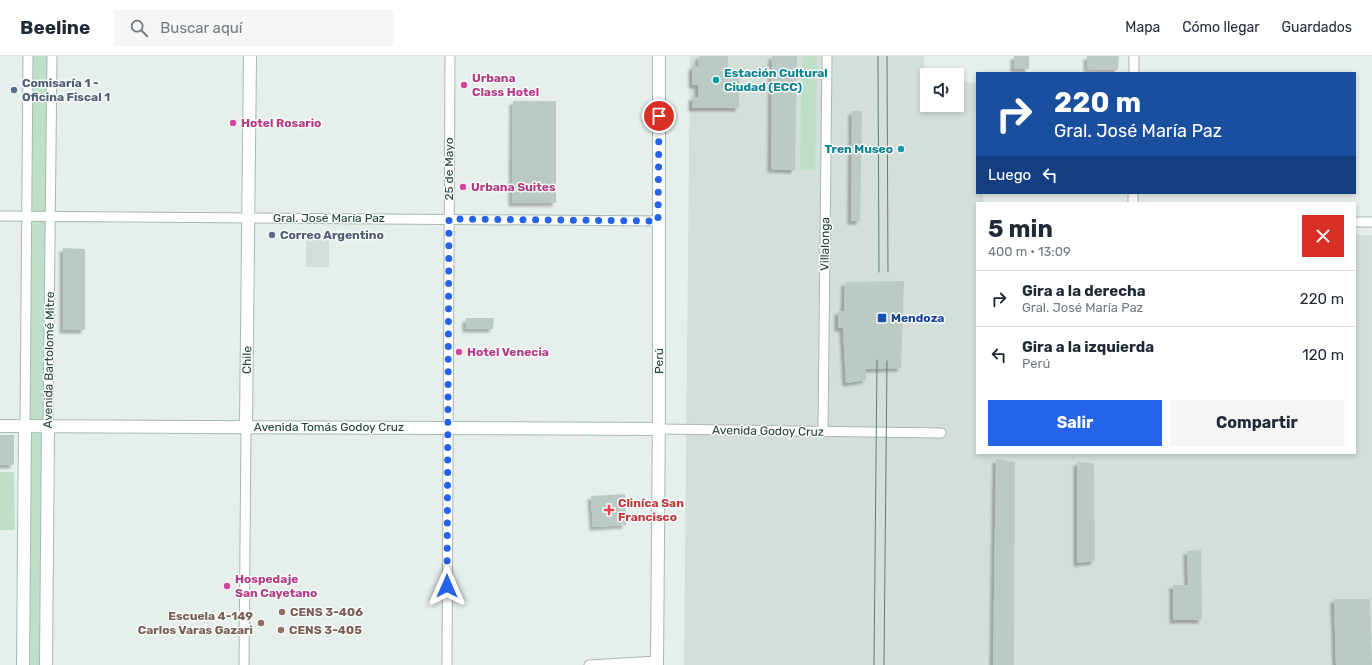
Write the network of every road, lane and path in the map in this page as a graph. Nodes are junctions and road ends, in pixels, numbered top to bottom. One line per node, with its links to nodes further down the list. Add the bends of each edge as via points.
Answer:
1 (28, 56): 10 (street, Avenida Bartolomé Mitre)
2 (52, 56): 11 (street, Avenida Bartolomé Mitre)
3 (250, 56): 12 (main road, Chile)
4 (450, 56): 13 (street, 25 de Mayo)
5 (659, 56): 14 (main road, Perú)
6 (827, 56): 23 (street, Villalonga)
7 (1134, 56): 8 (street)
8 (1134, 72)
9 (0, 216): 10 (street, Gral. José María Paz)
10 (26, 216): 11 (street, Gral. José María Paz); 18 (street, Avenida Bartolomé Mitre)
11 (51, 216): 12 (street, Gral. José María Paz); 19 (street, Avenida Bartolomé Mitre)
12 (248, 218): 13 (street, Gral. José María Paz); 20 (main road, Chile)
13 (449, 219): 14 (street, Gral. José María Paz); 21 (street, 25 de Mayo)
14 (658, 221): 22 (main road, Perú)
15 (1356, 222): 16 (street)
16 (1372, 222)
17 (0, 426): 18 (main road, Avenida Tomás Godoy Cruz)
18 (25, 426): 19 (main road, Avenida Tomás Godoy Cruz); 26 (main road, Avenida Bartolomé Mitre)
19 (48, 426): 20 (main road, Avenida Tomás Godoy Cruz); 27 (main road, Avenida Bartolomé Mitre)
20 (246, 426): 21 (main road, Avenida Tomás Godoy Cruz); 28 (street, Chile)
21 (448, 427): 22 (main road, Avenida Tomás Godoy Cruz); 29 (street, 25 de Mayo)
22 (659, 429): 23 (street, Avenida Godoy Cruz); 25 (main road, Perú)
23 (823, 431): 24 (street, Avenida Godoy Cruz)
24 (940, 433)
25 (657, 663): 30 (street)
26 (23, 665)
27 (46, 665)
28 (244, 665)
29 (447, 665)
30 (589, 665)

